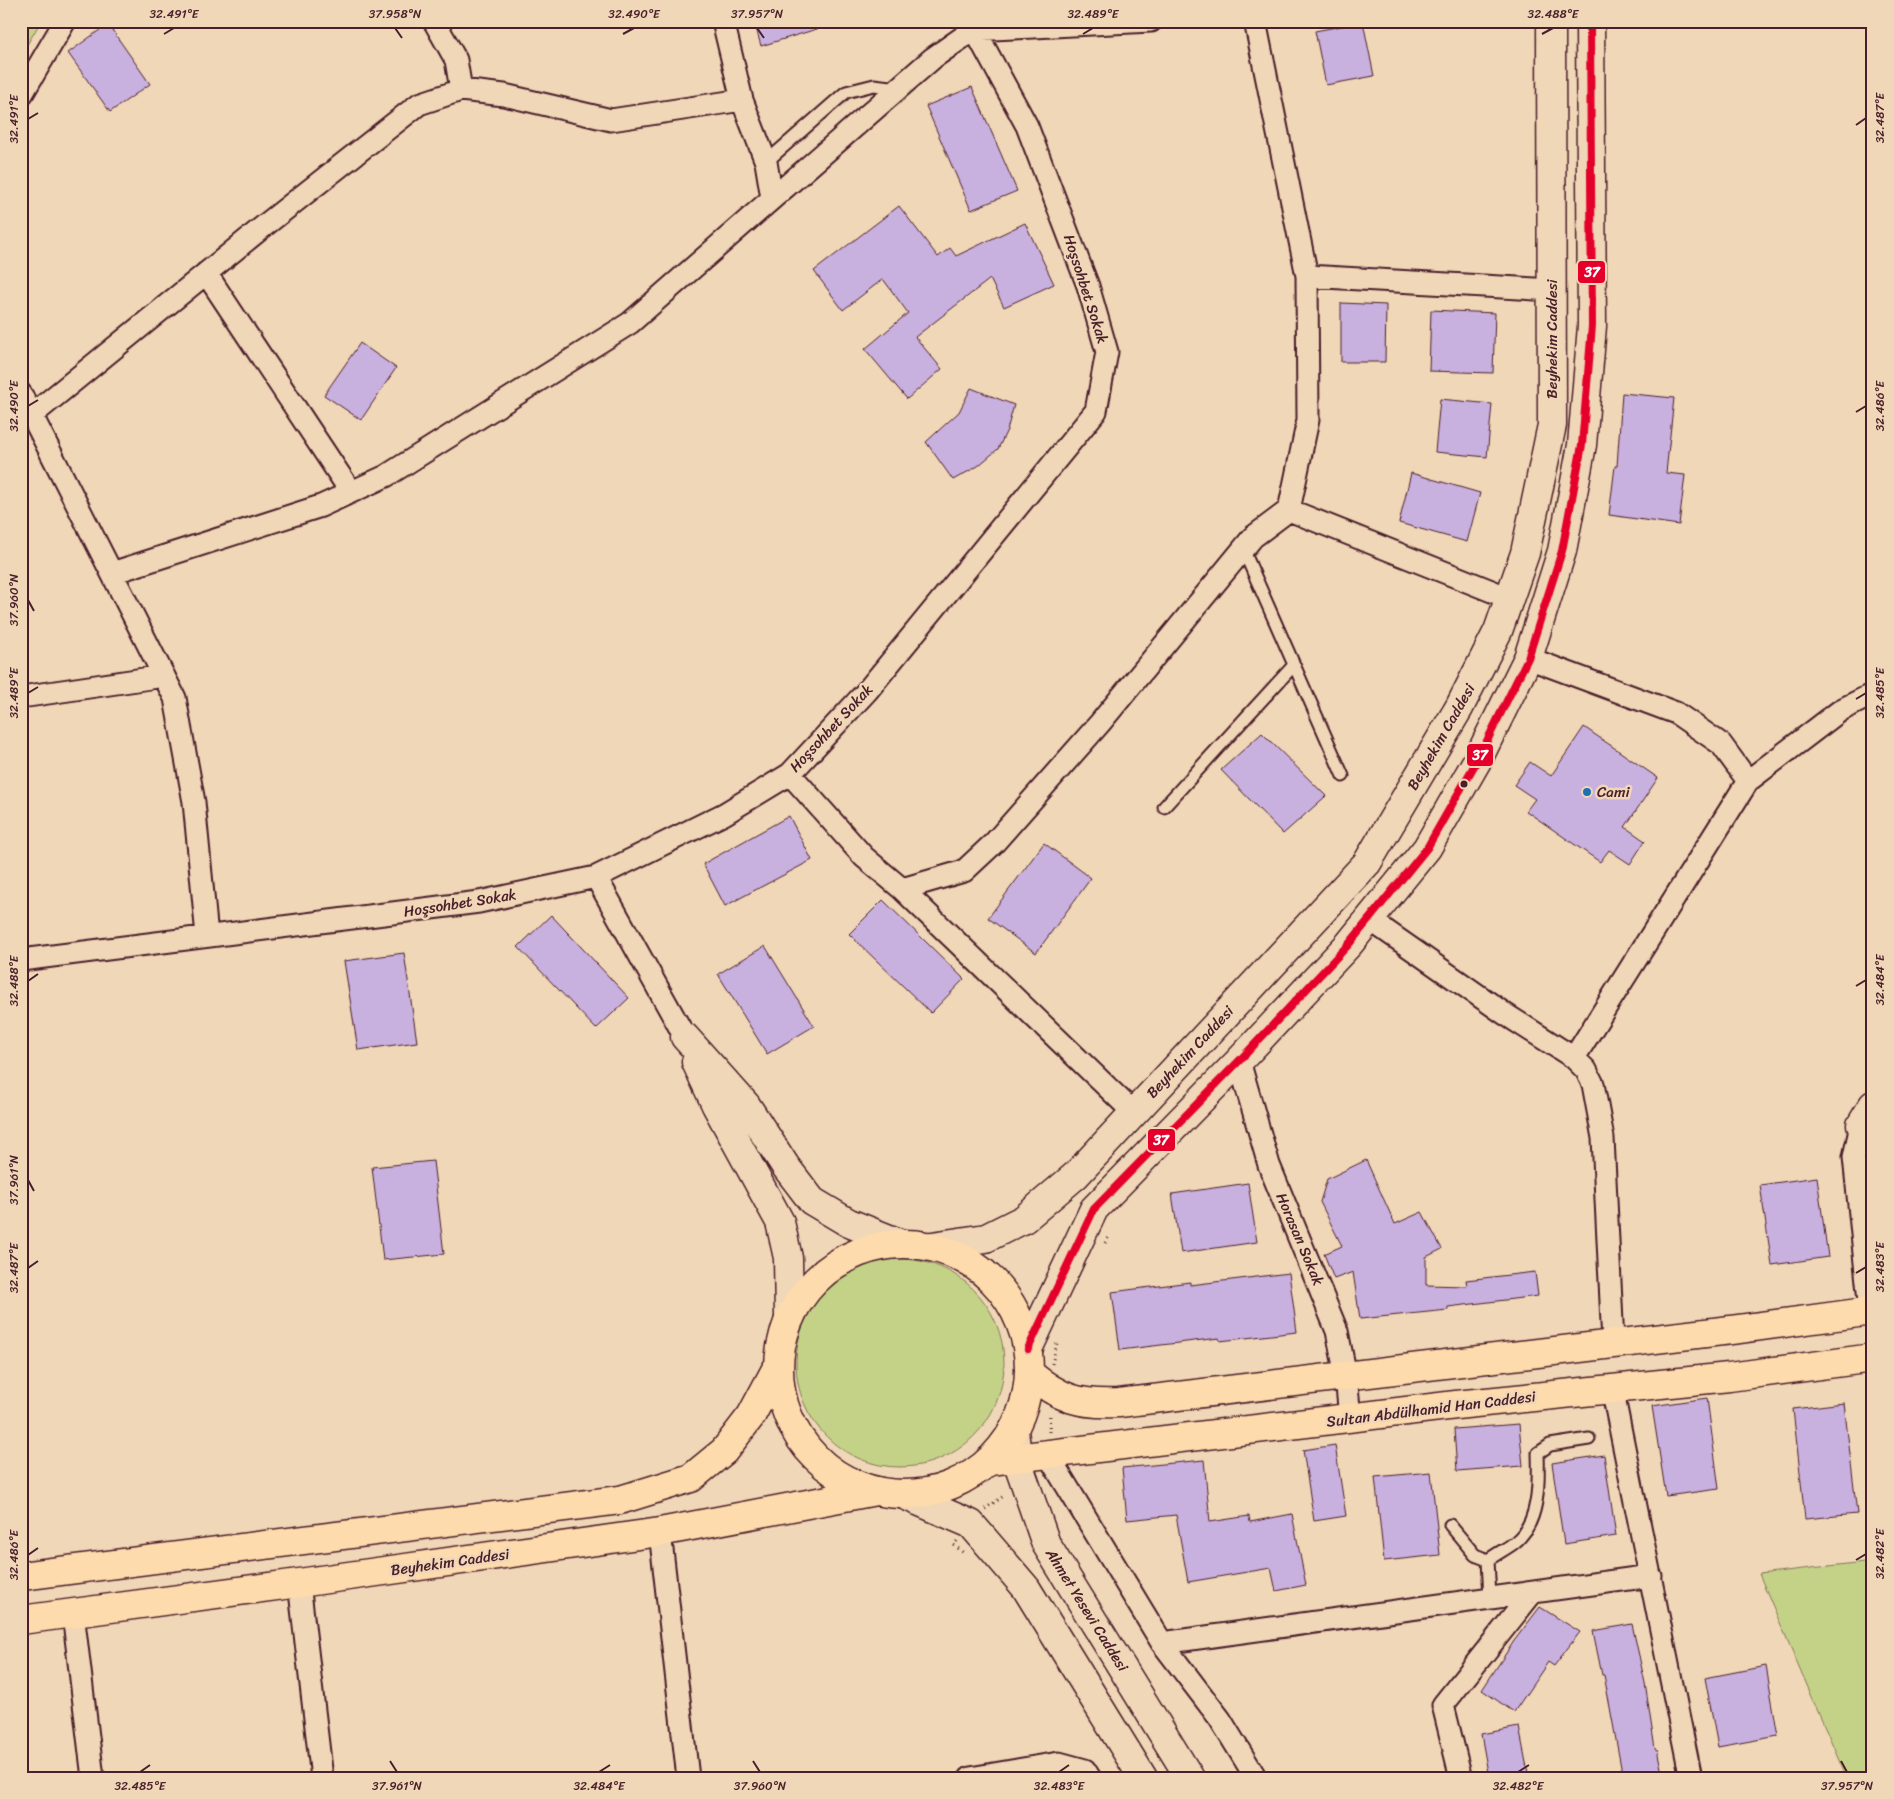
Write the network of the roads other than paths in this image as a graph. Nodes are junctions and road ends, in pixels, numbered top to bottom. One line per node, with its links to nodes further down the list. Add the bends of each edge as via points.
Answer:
1 (65, 21): 11 (street)
2 (434, 21): 10 (street, via 456,60)
3 (724, 21): 12 (street)
4 (1151, 21): 8 (street)
5 (1256, 21): 16 (street)
6 (1552, 21): 17 (main road, Beyhekim Caddesi)
7 (1590, 21): 25 (main road, via 1592,326 1582,445 1562,551)
8 (972, 26): 9 (street); 30 (street, Hoşsohbet Sokak, via 1027,126 1088,286 1107,352 1096,411 867,690)
9 (898, 88): 13 (lane, via 874,85 846,92); 14 (street)
10 (461, 90): 12 (street, via 504,95 611,120); 15 (street, via 419,104)
11 (21, 96)
12 (742, 100): 13 (street)
13 (766, 162): 14 (street)
14 (772, 198): 20 (street, via 630,323 386,476)
15 (206, 273): 19 (street); 20 (street)
16 (1307, 276): 17 (street); 21 (street, via 1308,420)
17 (1552, 290): 24 (main road, Beyhekim Caddesi, via 1552,425 1525,553)
18 (21, 394): 19 (street)
19 (32, 415): 23 (street)
20 (351, 492): 23 (street, via 321,506)
21 (1289, 510): 22 (street, via 1253,537); 24 (street)
22 (1243, 549): 26 (lane); 35 (street, via 1100,724 994,844 964,871)
23 (112, 573): 27 (street)
24 (1510, 598): 42 (main road, Beyhekim Caddesi, via 1498,631 1459,708 1367,863)
25 (1528, 658): 32 (street, via 1676,712 1721,744); 36 (main road, via 1478,759 1427,848)
26 (1294, 665): 31 (lane); 33 (lane)
27 (164, 676): 29 (street); 37 (street, via 175,698 194,802)
28 (1873, 694): 32 (street, via 1841,710)
29 (21, 697)
30 (790, 774): 34 (street, Hoşsohbet Sokak, via 724,814); 35 (street, via 864,857)
31 (1343, 776)
32 (1748, 781): 40 (street)
33 (1164, 807)
34 (596, 877): 37 (street, Hoşsohbet Sokak, via 479,902); 39 (street)
35 (902, 889): 42 (street)
36 (1369, 919): 40 (street); 41 (main road)
37 (207, 936): 38 (street, Hoşsohbet Sokak)
38 (21, 960)
39 (685, 1038): 44 (main road, via 746,1105 812,1201 849,1223); 47 (main road, via 716,1105 780,1222 788,1258)
40 (1574, 1058): 48 (street, via 1586,1070 1593,1084 1603,1138)
41 (1240, 1061): 50 (main road, via 1094,1209); 52 (street, Horasan Sokak, via 1269,1165 1337,1331)
42 (1133, 1112): 45 (main road, Beyhekim Caddesi, via 1076,1175 1024,1219 986,1238)
43 (1867, 1115): 46 (street, via 1854,1158)
44 (899, 1243): 45 (main road); 47 (main road, via 867,1248 837,1262 809,1286)
45 (932, 1246): 50 (main road, via 966,1260 995,1283 1016,1313)
46 (1871, 1311): 48 (main road)
47 (789, 1317): 51 (main road)
48 (1613, 1343): 52 (main road)
49 (1873, 1358): 53 (main road, Sultan Abdülhamid Han Caddesi)
50 (1028, 1361): 54 (main road, via 1047,1387 1072,1400 1102,1404); 56 (main road, via 1024,1406)
51 (775, 1371): 62 (main road, via 791,1425 812,1455 842,1478); 67 (main road, via 751,1416 724,1451 690,1478 620,1500)
52 (1346, 1376): 54 (main road); 55 (street, Horasan Sokak)
53 (1612, 1388): 55 (main road, Sultan Abdülhamid Han Caddesi); 68 (street)
54 (1128, 1402): 58 (main road, via 1116,1419 1116,1430)
55 (1350, 1418): 58 (main road, Sultan Abdülhamid Han Caddesi)
56 (1014, 1431): 60 (main road, Ahmet Yesevi Caddesi); 61 (main road)
57 (1589, 1439): 66 (lane, via 1550,1445 1538,1453 1533,1518 1516,1542)
58 (1132, 1445): 59 (main road, Sultan Abdülhamid Han Caddesi)
59 (1048, 1455): 60 (main road, Sultan Abdülhamid Han Caddesi); 74 (street)
60 (1018, 1458): 61 (main road, Sultan Abdülhamid Han Caddesi); 81 (main road, Ahmet Yesevi Caddesi, via 1046,1544)
61 (990, 1461): 63 (main road, via 971,1476 950,1486)
62 (876, 1492): 63 (main road); 65 (main road, Beyhekim Caddesi)
63 (904, 1495): 80 (main road, via 971,1524 1026,1588)
64 (1450, 1525): 66 (lane, via 1475,1555)
65 (660, 1532): 69 (main road, Beyhekim Caddesi); 77 (street)
66 (1488, 1560): 71 (lane)
67 (21, 1576)
68 (1651, 1576): 70 (street); 84 (street)
69 (299, 1583): 72 (main road, Beyhekim Caddesi); 76 (street)
70 (1532, 1592): 71 (street); 83 (street, via 1443,1705)
71 (1490, 1598): 74 (street)
72 (73, 1613): 73 (main road, Beyhekim Caddesi); 75 (street)
73 (21, 1620)
74 (1162, 1644): 82 (street, via 1220,1719)
75 (93, 1778)
76 (322, 1778)
77 (688, 1778)
78 (970, 1778): 79 (street, via 1060,1763 1085,1770)
79 (1090, 1778)
80 (1143, 1778)
81 (1190, 1778)
82 (1256, 1778)
83 (1461, 1778)
84 (1690, 1778)

